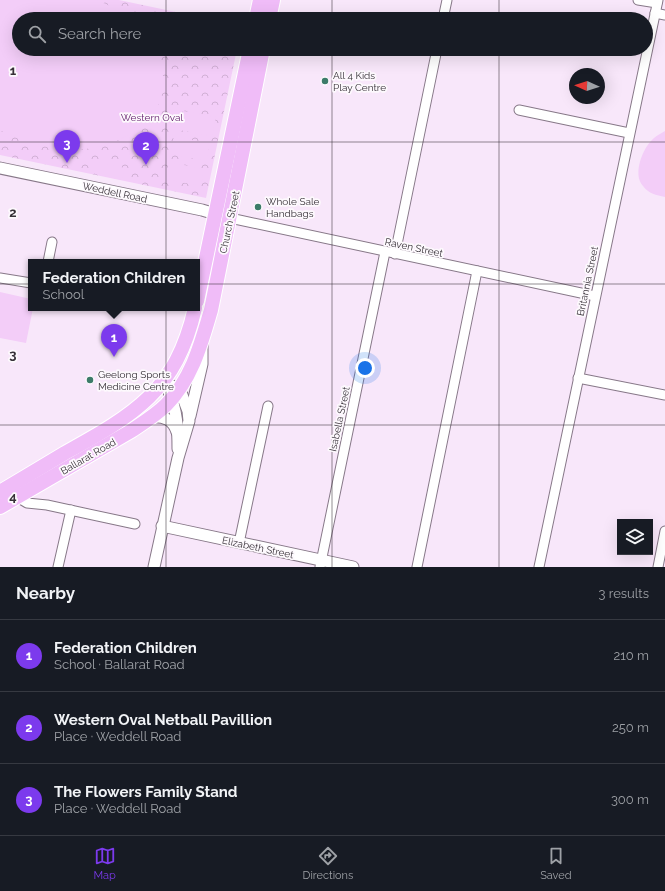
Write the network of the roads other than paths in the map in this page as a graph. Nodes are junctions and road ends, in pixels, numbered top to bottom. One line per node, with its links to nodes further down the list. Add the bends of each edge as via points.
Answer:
1 (260, 0): 6 (highway)
2 (273, 0): 7 (highway)
3 (447, 0): 8 (street)
4 (638, 0): 5 (street)
5 (657, 2): 9 (street, Britannia Street)
6 (257, 12)
7 (270, 12)
8 (444, 12)
9 (655, 13): 10 (street); 11 (street, Britannia Street)
10 (665, 15)
11 (653, 23)
12 (249, 56): 19 (highway, Church Street)
13 (262, 56): 20 (highway, Church Street)
14 (436, 56): 23 (street)
15 (646, 56): 17 (street, Britannia Street)
16 (519, 110): 17 (street)
17 (630, 133): 29 (street, Britannia Street)
18 (0, 168): 19 (street, Weddell Road)
19 (215, 214): 20 (street, Weddell Road); 28 (highway, Church Street)
20 (230, 218): 22 (street, Raven Street); 31 (highway, Church Street)
21 (52, 242): 24 (street)
22 (385, 252): 23 (street, Raven Street); 49 (street, Isabella Street)
23 (395, 254): 25 (street, Raven Street)
24 (49, 259)
25 (477, 271): 29 (street, Raven Street); 53 (street)
26 (0, 278): 27 (street)
27 (28, 283)
28 (200, 286)
29 (595, 296): 32 (street, Britannia Street)
30 (194, 311): 33 (highway, via 182,350)
31 (202, 342): 34 (highway, Church Street, via 192,366); 38 (street, via 202,364)
32 (578, 378): 35 (street); 54 (street, Britannia Street)
33 (164, 381): 34 (street); 42 (highway, Ballarat Road, via 140,406)
34 (175, 394): 37 (highway, Ballarat Road); 38 (street, via 184,399); 39 (street)
35 (665, 395)
36 (268, 406): 48 (street)
37 (151, 417): 39 (street, via 169,419); 42 (highway, Ballarat Road)
38 (189, 421): 40 (street)
39 (178, 435): 40 (street)
40 (178, 458): 46 (street)
41 (0, 492): 42 (highway, Ballarat Road)
42 (20, 494): 43 (highway, Ballarat Road); 44 (street, via 48,505)
43 (0, 507)
44 (71, 510): 45 (street); 50 (street)
45 (135, 524)
46 (162, 526): 48 (street, Elizabeth Street); 51 (street)
47 (665, 531): 55 (street)
48 (239, 543): 49 (street, Elizabeth Street)
49 (321, 564): 52 (street, Elizabeth Street)
50 (58, 567)
51 (154, 567)
52 (353, 567)
53 (416, 567)
54 (539, 567)
55 (658, 567)

